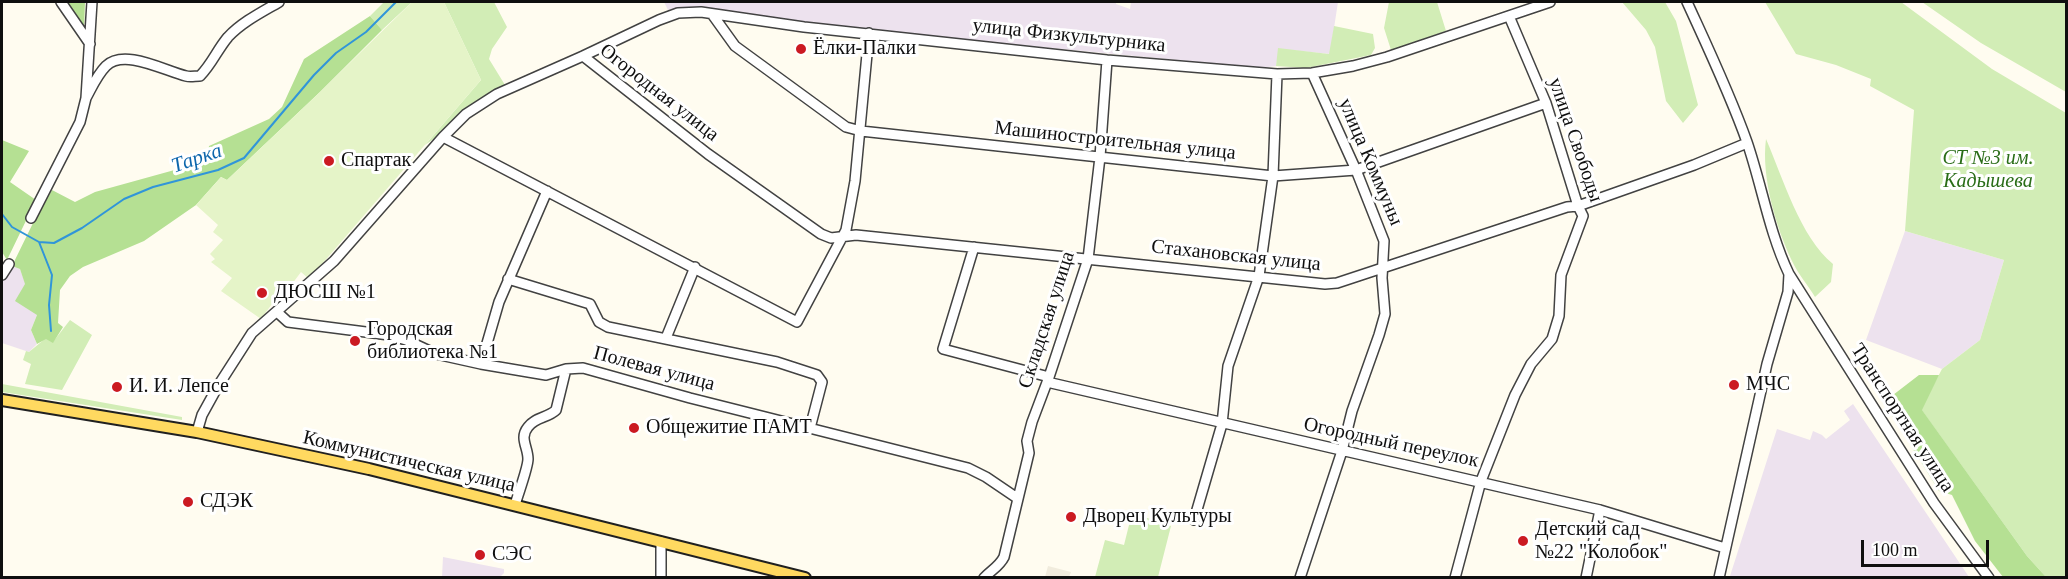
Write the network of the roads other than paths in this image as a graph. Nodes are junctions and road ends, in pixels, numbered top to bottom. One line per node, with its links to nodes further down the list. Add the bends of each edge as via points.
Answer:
1 (61, 2): 9 (street)
2 (92, 2): 9 (street)
3 (279, 2): 14 (street, via 228,38 200,76 117,60 98,75)
4 (1550, 2): 7 (street, улица Физкультурника)
5 (1687, 2): 18 (street, Транспортная улица, via 1732,100)
6 (712, 14): 8 (street, улица Физкультурника); 10 (street, улица Физкультурника, via 678,13); 16 (street, Машиностроительная улица, via 735,46 846,127)
7 (1509, 16): 12 (street, улица Физкультурника, via 1387,57); 15 (street, улица Свободы)
8 (868, 33): 11 (street, улица Физкультурника); 16 (street)
9 (91, 46): 14 (street)
10 (583, 56): 17 (street, Огородная улица, via 497,94 466,114); 25 (street, Огородная улица, via 708,154 816,231 831,238)
11 (1107, 60): 13 (street, улица Физкультурника); 19 (street, Складская улица)
12 (1312, 73): 13 (street, улица Физкультурника); 20 (street, улица Коммуны)
13 (1277, 74): 21 (street)
14 (86, 98): 24 (street, via 80,122)
15 (1546, 102): 20 (street, Машиностроительная улица); 23 (street, улица Свободы)
16 (861, 131): 19 (street, Машиностроительная улица); 25 (street)
17 (443, 136): 22 (street); 35 (street, Огородная улица, via 334,261)
18 (1747, 143): 23 (street, Стахановская улица); 31 (street, Транспортная улица, via 1776,246)
19 (1100, 157): 21 (street, Машиностроительная улица); 27 (street, Складская улица)
20 (1356, 170): 21 (street, Машиностроительная улица); 29 (street, улица Коммуны, via 1384,241)
21 (1273, 176): 33 (street)
22 (547, 191): 30 (street); 34 (street)
23 (1578, 206): 29 (street, Стахановская улица); 45 (street, улица Свободы, via 1583,216 1561,276 1559,316 1552,339 1531,364 1515,394)
24 (31, 218)
25 (843, 236): 26 (street, Стахановская улица); 30 (street, via 797,322)
26 (974, 247): 27 (street, Стахановская улица); 39 (street, Огородный переулок, via 943,349)
27 (1088, 259): 33 (street, Стахановская улица); 39 (street, Складская улица)
28 (9, 264): 32 (street)
29 (1384, 266): 33 (street, Стахановская улица, via 1325,284); 44 (street, улица Коммуны, via 1385,314)
30 (694, 267): 36 (street)
31 (1789, 274): 51 (street, via 1788,292 1768,360); 59 (street, Транспортная улица, via 1934,503)
32 (2, 275)
33 (1259, 276): 41 (street, via 1228,366)
34 (508, 279): 36 (street, via 590,304 599,322 609,327); 37 (street)
35 (277, 312): 37 (street, Полевая улица, via 288,322 389,335 436,354); 43 (street, Огородная улица, via 252,333 212,395)
36 (666, 338): 42 (street, via 777,362 817,375 822,382)
37 (481, 364): 38 (street, Полевая улица, via 546,375)
38 (566, 369): 42 (street, Полевая улица, via 582,368); 47 (street, via 556,410 526,429 528,459)
39 (1048, 380): 41 (street, Огородный переулок); 46 (street, Складская улица, via 1028,441 1029,453)
40 (2, 400): 43 (main road, Коммунистическая улица)
41 (1222, 424): 44 (street, Огородный переулок); 49 (street)
42 (810, 428): 46 (street, Полевая улица, via 968,468)
43 (197, 432): 47 (main road, Коммунистическая улица)
44 (1342, 451): 45 (street, Огородный переулок); 55 (street, улица Коммуны)
45 (1481, 481): 48 (street, Огородный переулок); 56 (street, улица Свободы)
46 (1017, 498): 54 (street, Складская улица, via 1004,557 1000,566)
47 (515, 505): 50 (main road, Коммунистическая улица)
48 (1600, 510): 51 (street, Огородный переулок); 57 (street)
49 (1194, 520)
50 (661, 542): 52 (street); 53 (main road, Коммунистическая улица)
51 (1725, 548): 58 (street)
52 (661, 578)
53 (805, 578)
54 (984, 578)
55 (1300, 578)
56 (1455, 578)
57 (1586, 578)
58 (1719, 578)
59 (1989, 578)

